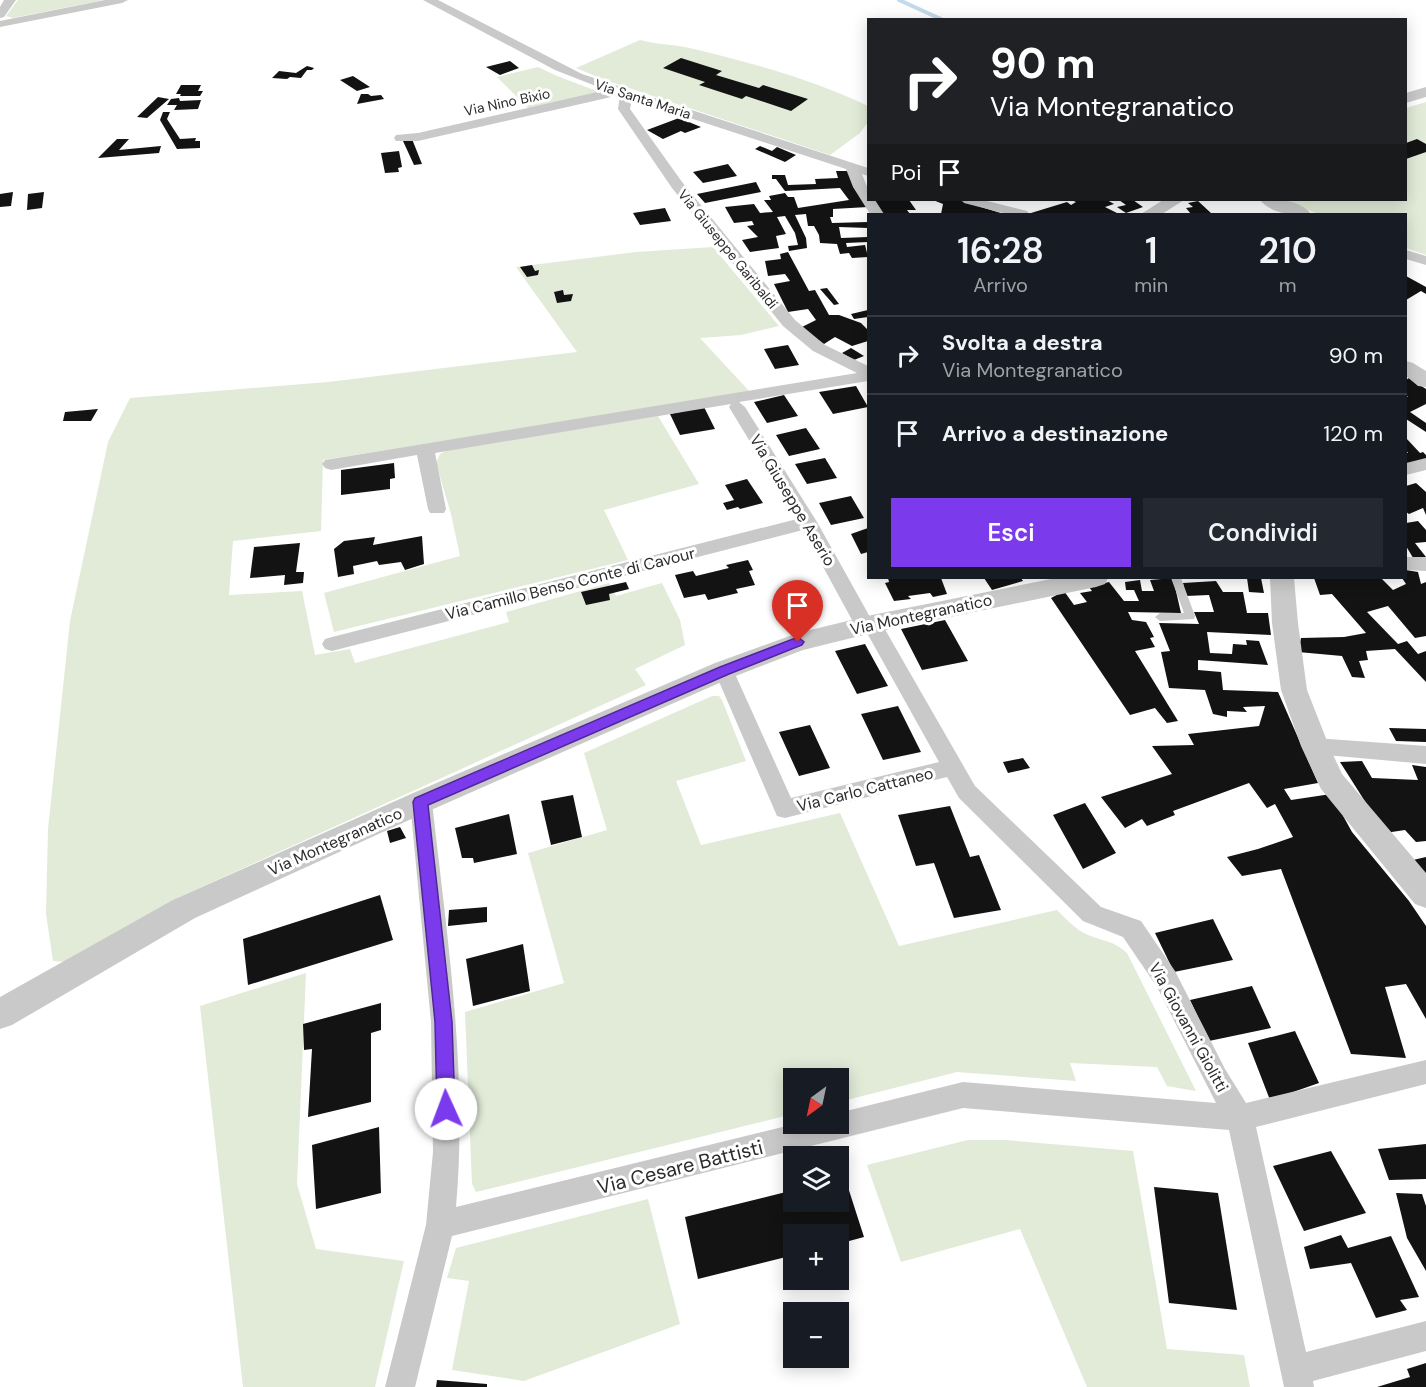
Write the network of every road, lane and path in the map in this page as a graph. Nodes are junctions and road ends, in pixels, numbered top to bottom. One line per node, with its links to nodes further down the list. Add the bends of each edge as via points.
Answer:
1 (10, 0): 4 (street)
2 (122, 0): 5 (street)
3 (429, 0): 7 (street, Via Santa Maria, via 543,60)
4 (0, 15)
5 (0, 24)
6 (1426, 92): 8 (street)
7 (623, 93): 9 (street, Via Nino Bixio); 10 (street, Via Santa Maria); 22 (street, Via Giuseppe Garibaldi, via 624,109 677,185 789,323 819,348)
8 (1407, 98)
9 (401, 138)
10 (852, 167): 11 (street, Via Santa Maria); 12 (street)
11 (867, 172)
12 (867, 198)
13 (973, 201): 16 (street)
14 (1173, 201): 17 (street)
15 (1271, 201): 18 (street)
16 (1018, 213)
17 (1152, 213)
18 (1300, 213)
19 (1407, 254): 20 (street)
20 (1426, 261)
21 (1407, 368): 23 (street)
22 (865, 369): 25 (street)
23 (1426, 381)
24 (738, 407): 30 (street, Via Giuseppe Aserio)
25 (425, 449): 26 (street); 29 (street)
26 (331, 464)
27 (1426, 464): 28 (street)
28 (1407, 469)
29 (437, 509)
30 (808, 522): 37 (street, Via Giuseppe Aserio); 38 (street, Via Camillo Benso Conte di Cavour)
31 (1407, 564): 32 (street)
32 (1426, 564)
33 (1091, 579): 37 (street, Via Montegranatico)
34 (1176, 579): 36 (lane, via 1190,616)
35 (1282, 579): 40 (street, via 1294,690)
36 (1160, 617)
37 (868, 625): 39 (street, Via Montegranatico, via 798,642); 42 (street, Via Giovanni Giolitti)
38 (332, 644)
39 (724, 670): 42 (street, Via Carlo Cattaneo, via 785,809); 43 (street, Via Montegranatico)
40 (1315, 746): 41 (street); 44 (street, via 1331,781)
41 (1426, 755)
42 (952, 766): 47 (street, Via Giovanni Giolitti, via 968,792 1092,914 1132,929 1166,979)
43 (421, 802): 45 (street, Via Montegranatico, via 184,909); 48 (street, via 444,1022 447,1152)
44 (1426, 895)
45 (0, 1014)
46 (1426, 1072): 47 (street, Via Cesare Battisti)
47 (1240, 1118): 48 (street, Via Cesare Battisti, via 963,1095); 50 (street, Via Giovanni Giolitti)
48 (440, 1226): 51 (street)
49 (1426, 1336): 50 (street)
50 (1297, 1379)
51 (400, 1387)

